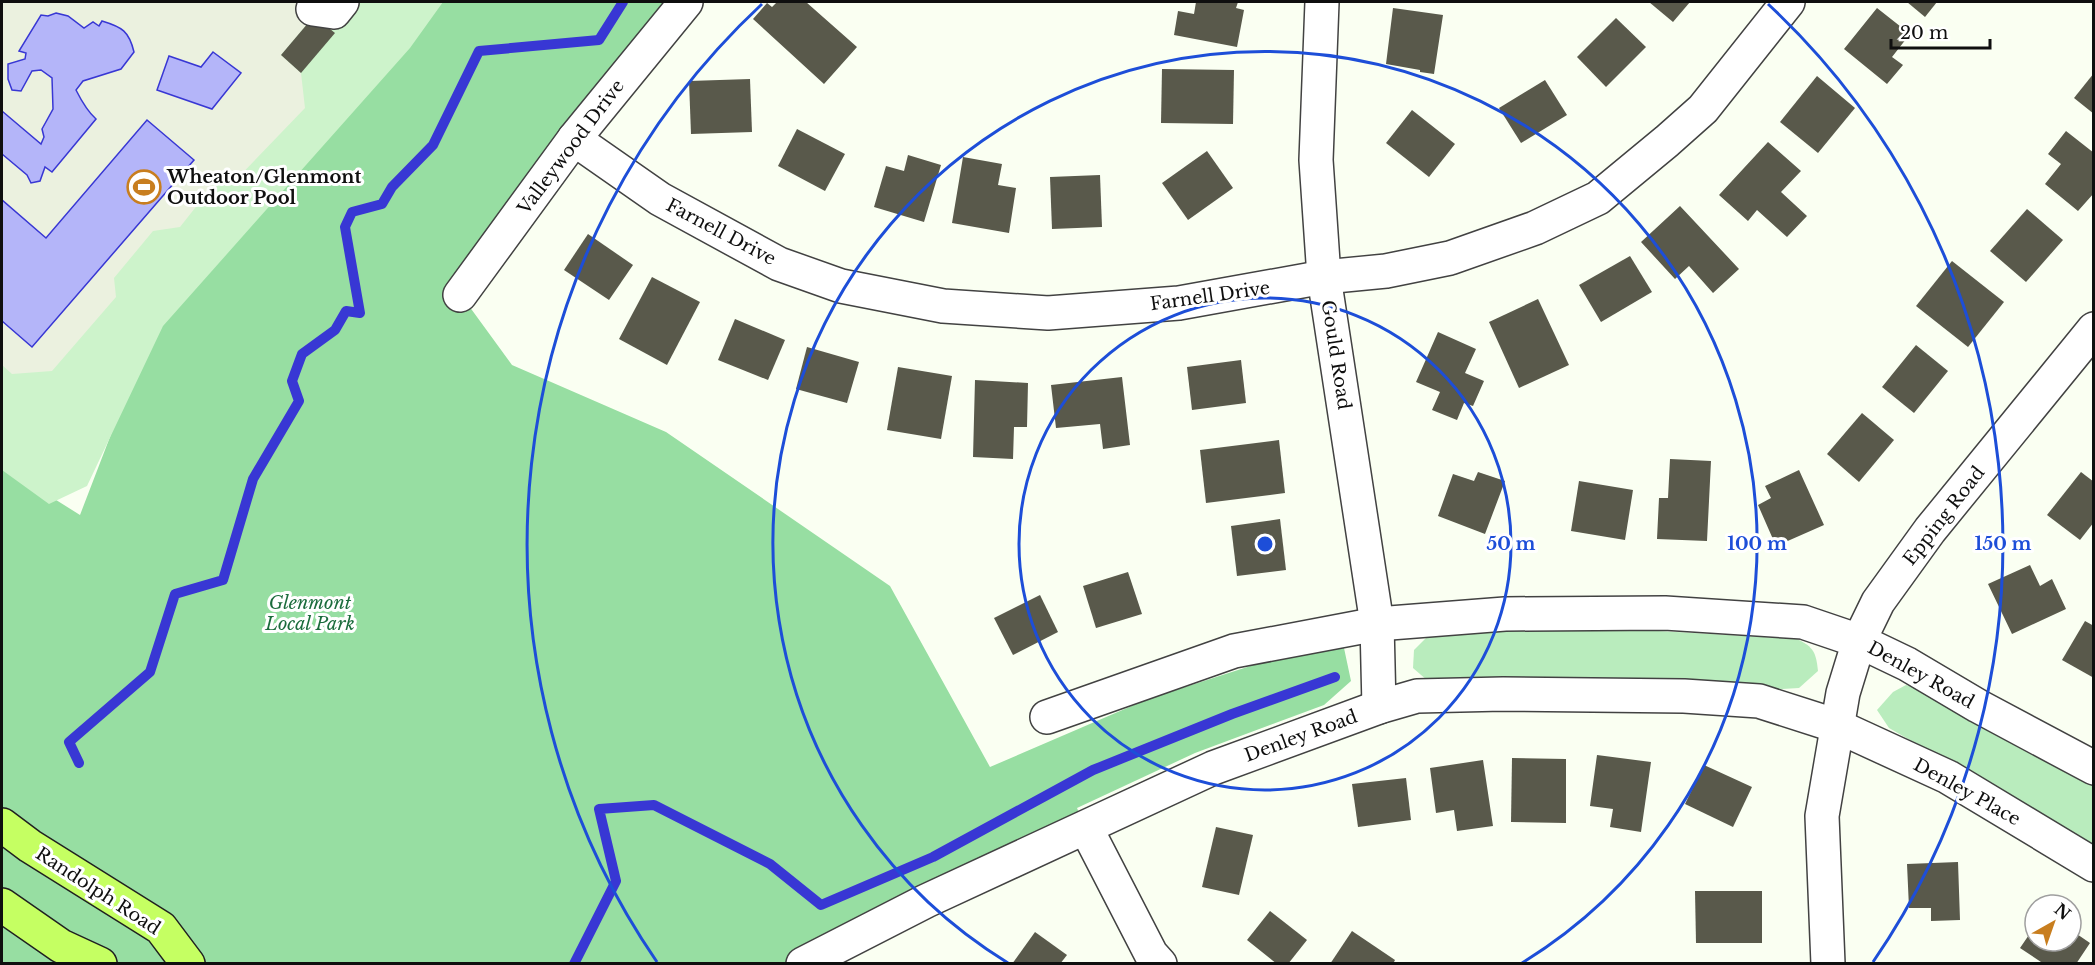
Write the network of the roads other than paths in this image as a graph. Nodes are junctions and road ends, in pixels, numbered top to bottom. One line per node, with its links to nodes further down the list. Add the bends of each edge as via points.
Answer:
1 (686, 2): 4 (street, Valleywood Drive)
2 (1322, 2): 5 (street, Gould Road, via 1316,160)
3 (1788, 2): 5 (street, Farnell Drive, via 1703,109 1598,198 1535,228 1450,258 1386,271)
4 (574, 139): 5 (street, Farnell Drive, via 660,199 779,264 841,286 943,306 1048,313 1179,303); 6 (street, Valleywood Drive)
5 (1324, 277): 8 (street, Gould Road)
6 (460, 296)
7 (2094, 329): 9 (street, Epping Road, via 1930,530 1878,602)
8 (1377, 624): 9 (street, Denley Road, via 1505,614 1665,613 1803,622); 10 (street, Gould Road); 11 (street, Denley Road, via 1234,651)
9 (1859, 641): 12 (street, Epping Road); 13 (street, Denley Road)
10 (1379, 707): 12 (street, Denley Road, via 1417,696 1684,696 1759,701); 15 (street, Denley Road, via 1214,768)
11 (1047, 717)
12 (1837, 726): 16 (street, Denley Place, via 1948,777); 22 (street, Epping Road, via 1822,816)
13 (2094, 768)
14 (2, 825): 19 (main road, Randolph Road, via 161,928)
15 (1086, 828): 20 (street, Denley Road, via 926,901); 21 (street, via 1151,954)
16 (2094, 865)
17 (2, 905): 18 (main road, via 61,946)
18 (100, 963)
19 (188, 963)
20 (803, 963)
21 (1160, 963)
22 (1828, 963)

